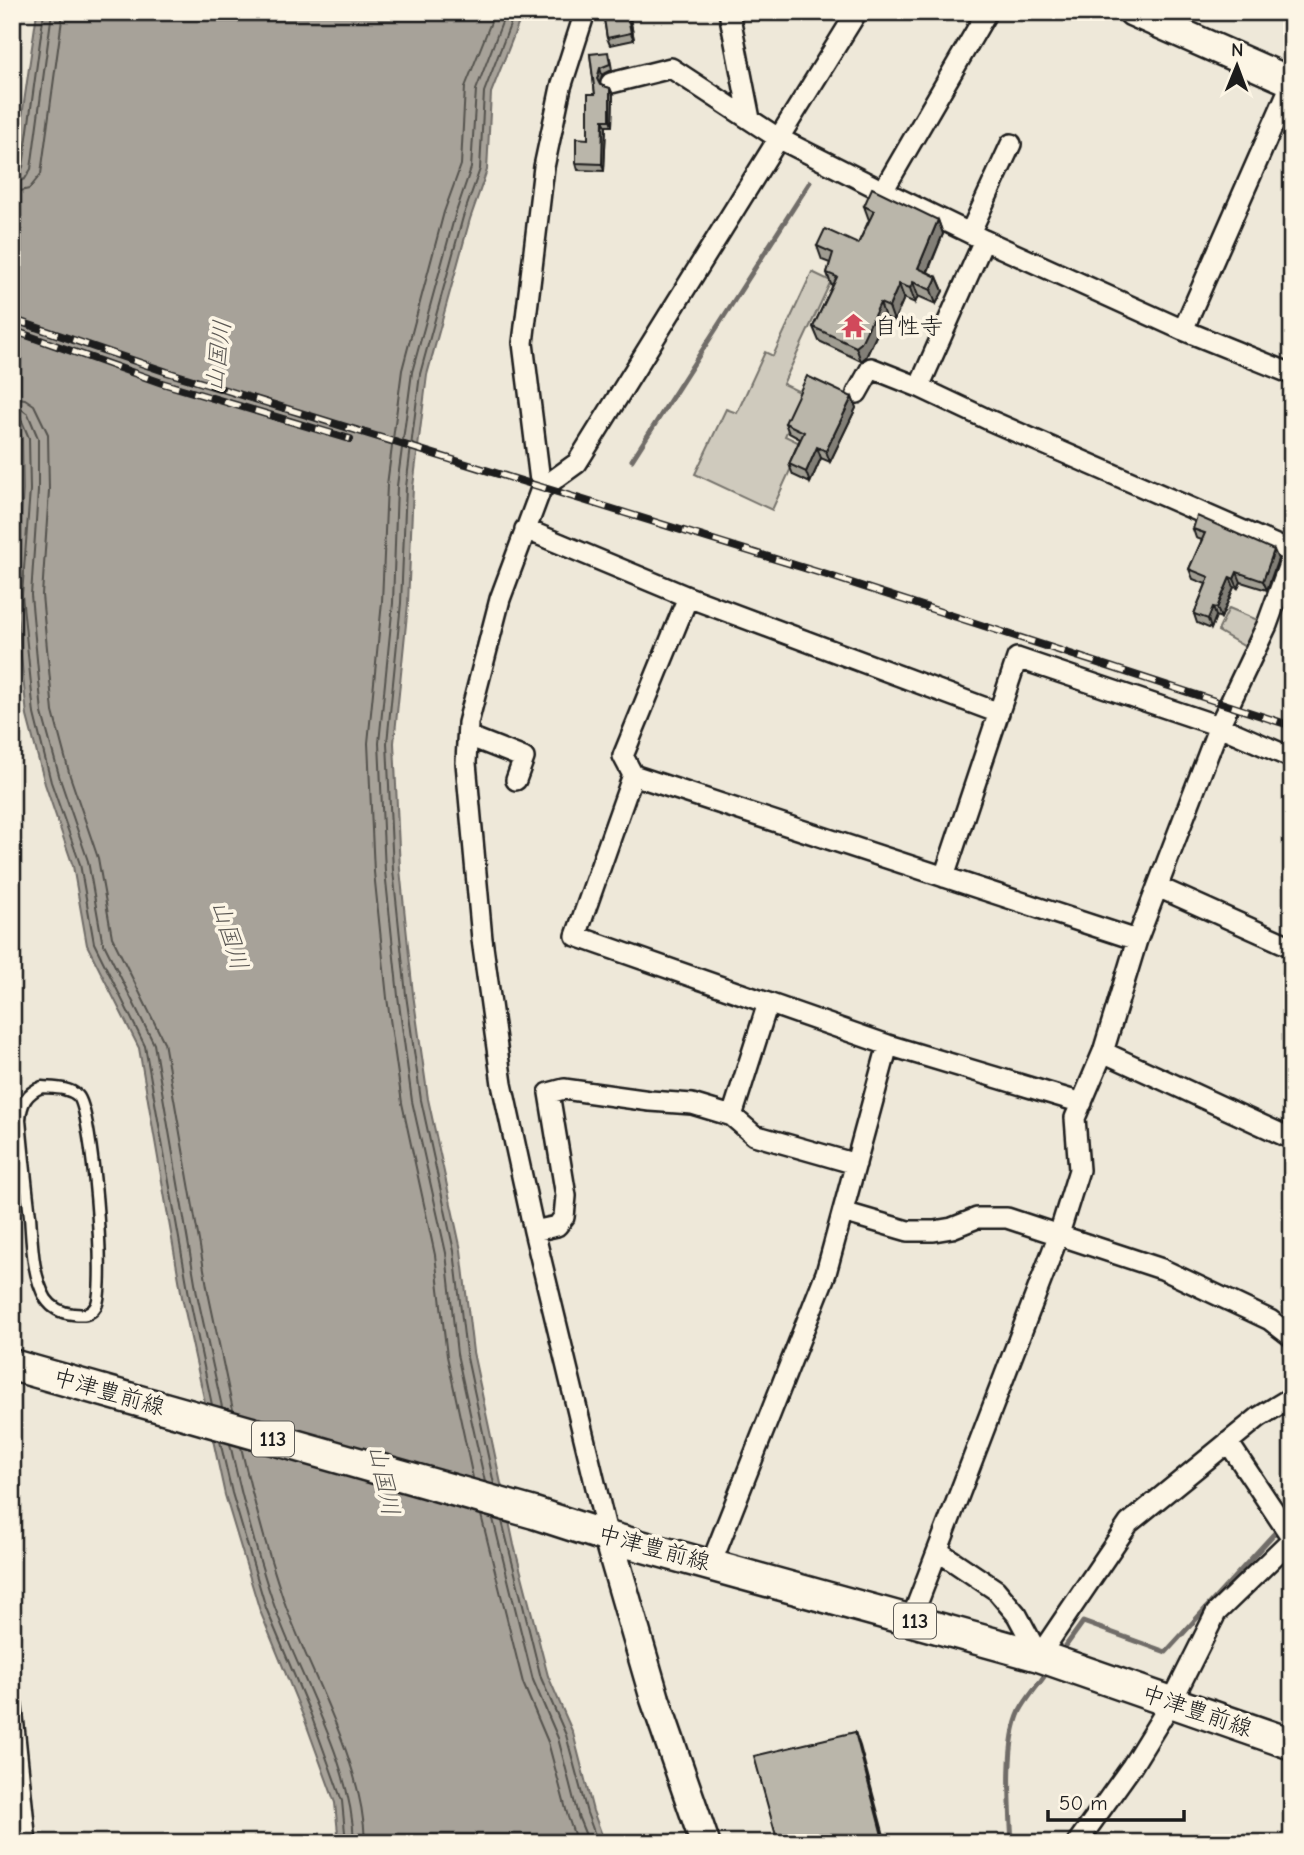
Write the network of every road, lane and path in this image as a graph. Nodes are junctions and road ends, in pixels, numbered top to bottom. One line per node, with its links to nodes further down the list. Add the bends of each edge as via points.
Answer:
1 (585, 12): 17 (street, via 561,87 544,167 523,343)
2 (729, 12): 8 (street)
3 (857, 12): 9 (street)
4 (987, 12): 11 (street)
5 (1133, 12): 6 (street)
6 (1292, 82): 13 (street)
7 (611, 83): 8 (street, via 671,68)
8 (750, 119): 9 (street)
9 (778, 138): 11 (street); 17 (street, via 577,463)
10 (1011, 144): 12 (street)
11 (883, 191): 12 (street)
12 (977, 237): 13 (street); 15 (street)
13 (1183, 330): 14 (street)
14 (1292, 374)
15 (919, 387): 16 (street, via 871,368); 19 (street)
16 (857, 393)
17 (541, 489): 18 (street)
18 (525, 529): 20 (street); 23 (street, via 500,599)
19 (1292, 554): 22 (street, via 1268,625)
20 (688, 597): 21 (street); 25 (street, via 623,756)
21 (999, 713): 22 (street, via 1017,659); 27 (street)
22 (1219, 726): 24 (street); 28 (street)
23 (468, 736): 26 (street, via 524,758); 40 (street, via 466,764 484,952 502,1084)
24 (1292, 758)
25 (633, 775): 27 (street); 31 (street, via 576,936)
26 (516, 780)
27 (944, 877): 29 (street)
28 (1158, 887): 29 (street); 30 (street)
29 (1137, 940): 33 (street)
30 (1292, 947)
31 (768, 1003): 32 (street); 36 (street)
32 (888, 1045): 34 (street); 38 (street)
33 (1103, 1052): 34 (street); 37 (street)
34 (1082, 1103): 41 (street, via 1075,1118 1079,1170)
35 (84, 1106): 35 (lane, via 101,1266 96,1307 84,1315 56,1309 42,1290 35,1266 20,1120 24,1100 43,1087 65,1088)
36 (732, 1116): 38 (street, via 754,1135); 40 (street, via 692,1104 564,1089 549,1093 566,1196 564,1217 557,1226)
37 (1292, 1139)
38 (856, 1164): 39 (street)
39 (843, 1212): 41 (street, via 908,1230 934,1231 994,1216); 49 (street, via 827,1273)
40 (534, 1231): 46 (street)
41 (1059, 1234): 42 (street, via 1162,1269 1270,1320); 48 (street)
42 (1292, 1337)
43 (12, 1365): 46 (main road, 中津豊前線 / 113)
44 (1292, 1397): 45 (street)
45 (1228, 1442): 47 (street); 51 (street, via 1129,1523)
46 (608, 1537): 49 (main road, 中津豊前線 / 113); 56 (street, via 655,1699)
47 (1292, 1539): 52 (street, via 1216,1613)
48 (938, 1550): 50 (street); 51 (street, via 996,1590 1017,1615)
49 (711, 1564): 50 (main road, 中津豊前線 / 113)
50 (911, 1620): 51 (main road, 中津豊前線 / 113)
51 (1039, 1656): 52 (main road, 中津豊前線 / 113)
52 (1172, 1701): 54 (main road, 中津豊前線 / 113); 57 (street)
53 (12, 1707): 55 (street)
54 (1292, 1744)
55 (26, 1843)
56 (705, 1843)
57 (1077, 1843)

